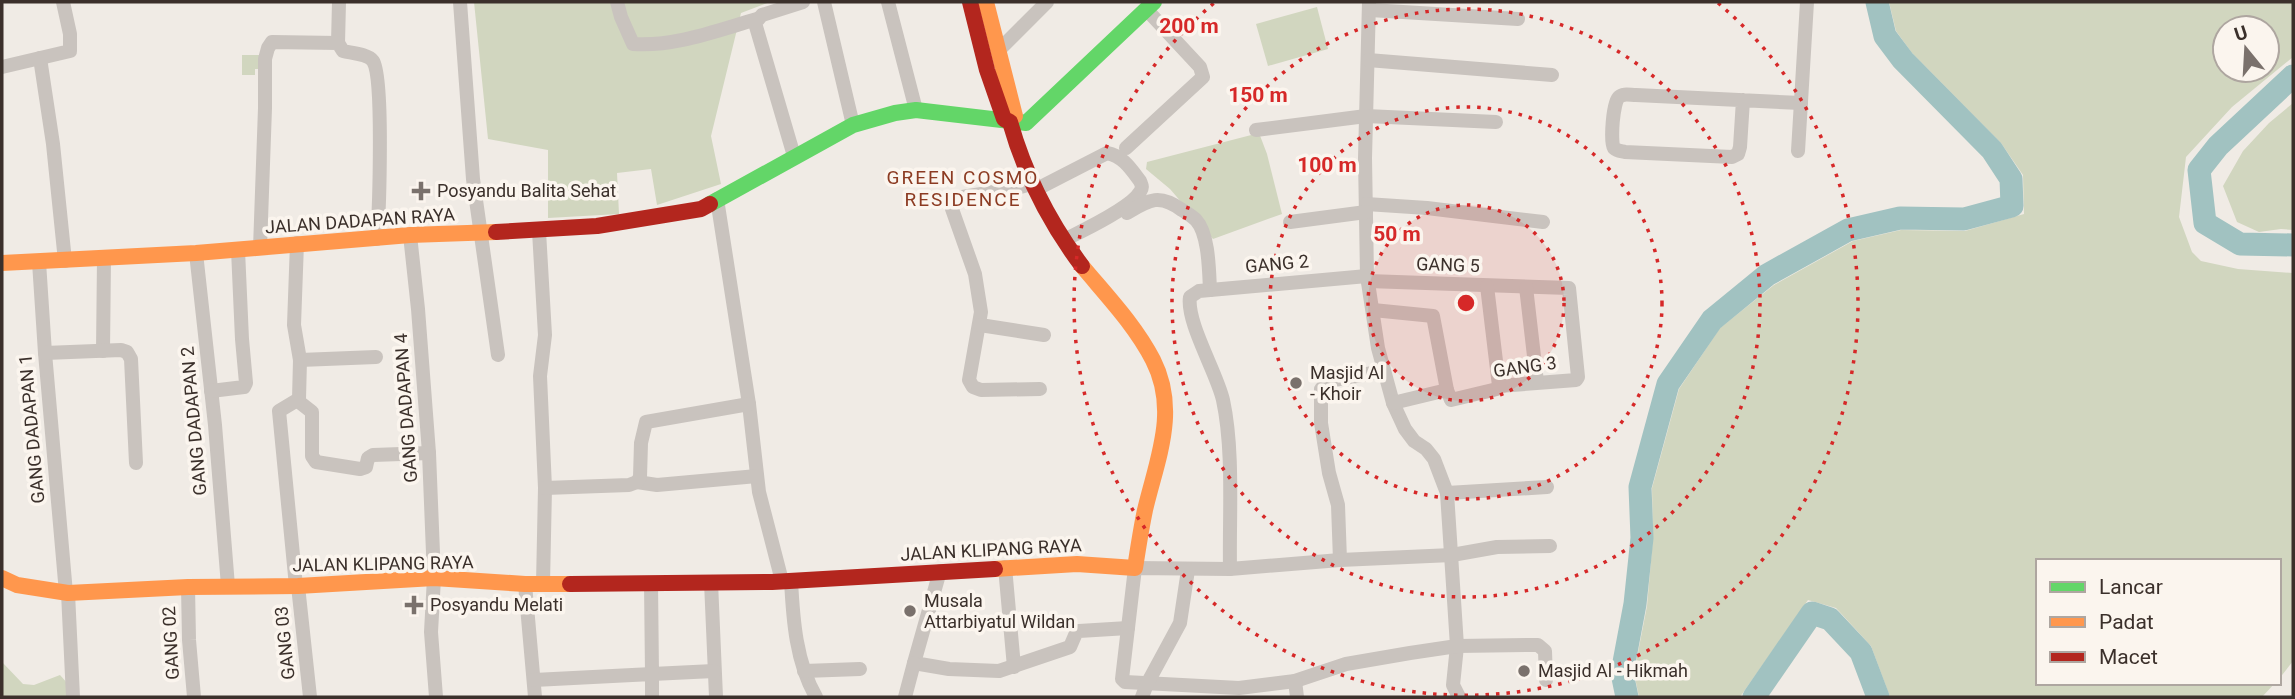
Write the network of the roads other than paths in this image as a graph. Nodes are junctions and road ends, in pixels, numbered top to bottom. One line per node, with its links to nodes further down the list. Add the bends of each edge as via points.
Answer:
1 (63, 2): 18 (street, via 70,51)
2 (339, 2): 16 (street)
3 (460, 2): 38 (street, via 473,179)
4 (617, 2): 14 (street, via 633,44 650,45)
5 (803, 2): 14 (street)
6 (824, 2): 28 (street)
7 (888, 2): 24 (street)
8 (970, 2): 13 (main road)
9 (1047, 2): 17 (street)
10 (1807, 2): 23 (street)
11 (1150, 6): 26 (main road, via 1026,123); 30 (street, via 1200,67 1203,78)
12 (1369, 6): 15 (street); 19 (street)
13 (984, 12): 17 (main road); 26 (main road, via 987,71 1004,119)
14 (757, 19): 32 (street, via 754,26)
15 (1518, 19)
16 (338, 43): 41 (street, via 343,51 368,57 376,69 380,150); 44 (street, via 272,42 268,48)
17 (999, 50): 26 (main road, via 1015,116)
18 (40, 58): 20 (street); 48 (street)
19 (1368, 60): 21 (street); 25 (street)
20 (2, 67)
21 (1552, 75)
22 (1743, 100): 22 (street, via 1621,95 1615,102 1614,146 1625,152 1732,157 1740,147); 23 (street)
23 (1801, 103): 31 (street)
24 (916, 110): 26 (main road, JALAN DADAPAN RAYA); 28 (main road, JALAN DADAPAN RAYA)
25 (1366, 116): 27 (street); 29 (street); 35 (street)
26 (1010, 122): 33 (main road)
27 (1496, 122)
28 (853, 125): 32 (main road, JALAN DADAPAN RAYA)
29 (1256, 130)
30 (1126, 148)
31 (1798, 152)
32 (794, 156): 34 (main road, JALAN DADAPAN RAYA)
33 (1033, 187): 43 (main road); 43 (street, via 1107,153 1123,161 1140,181 1134,198); 56 (street, via 953,202 975,274)
34 (717, 199): 39 (main road, JALAN DADAPAN RAYA, via 685,213); 71 (street)
35 (1366, 208): 36 (street); 37 (street, via 1427,208); 51 (street)
36 (1290, 222)
37 (1543, 222)
38 (482, 232): 39 (main road, JALAN DADAPAN RAYA); 40 (main road, JALAN DADAPAN RAYA); 60 (street)
39 (538, 232): 77 (street, via 545,335 540,376)
40 (410, 235): 41 (main road, JALAN DADAPAN RAYA); 72 (street, GANG DADAPAN 4)
41 (377, 239): 42 (main road, JALAN DADAPAN RAYA)
42 (297, 243): 44 (main road, JALAN DADAPAN RAYA); 62 (street, via 294,326)
43 (1067, 244): 54 (street, via 1149,201 1167,201 1200,225 1208,252); 83 (main road, via 1148,350 1166,398 1162,452)
44 (260, 248): 45 (main road, JALAN DADAPAN RAYA)
45 (238, 250): 46 (main road, JALAN DADAPAN RAYA); 68 (street, via 246,383)
46 (196, 253): 47 (main road, JALAN DADAPAN RAYA); 68 (street, GANG DADAPAN 2)
47 (104, 258): 48 (main road, JALAN DADAPAN RAYA); 58 (street)
48 (65, 261): 49 (main road, JALAN DADAPAN RAYA)
49 (39, 262): 50 (main road, JALAN DADAPAN RAYA); 59 (street, GANG DADAPAN 1)
50 (2, 263)
51 (1367, 279): 52 (street, GANG 5); 54 (street, GANG 2); 55 (street)
52 (1487, 286): 53 (street, GANG 5); 65 (street)
53 (1526, 287): 64 (street); 64 (street, GANG 3, via 1569,288 1578,377)
54 (1210, 290): 84 (street, GANG 2, via 1196,292 1189,302 1223,398)
55 (1373, 310): 63 (street); 67 (street, via 1433,316)
56 (980, 325): 57 (street); 66 (street, via 969,380 973,387)
57 (1044, 335)
58 (103, 351): 59 (street); 73 (street, via 124,351 131,359)
59 (45, 354): 97 (street, GANG DADAPAN 1)
60 (498, 355)
61 (376, 357): 62 (street)
62 (300, 360): 69 (street)
63 (1384, 370): 70 (street); 81 (street, via 1328,381 1321,389 1321,422 1338,505)
64 (1537, 383): 65 (street, GANG 3)
65 (1499, 386): 67 (street, GANG 3, via 1451,400)
66 (1040, 389)
67 (1447, 390): 70 (street, GANG 3)
68 (211, 391): 94 (street, GANG DADAPAN 2)
69 (298, 401): 72 (street, via 312,412 312,456 316,462 360,469 373,455); 95 (street, GANG 03, via 279,411)
70 (1393, 403): 78 (street, via 1405,429 1434,459)
71 (749, 404): 74 (street); 75 (street, via 646,422)
72 (429, 453): 88 (street, GANG DADAPAN 4)
73 (136, 463)
74 (757, 476): 75 (street, via 657,485); 89 (street, via 767,530)
75 (637, 482): 77 (street)
76 (1548, 487): 78 (street)
77 (545, 488): 93 (street)
78 (1447, 493): 80 (street)
79 (1550, 545): 80 (street, JALAN KLIPANG RAYA)
80 (1452, 555): 81 (street, JALAN KLIPANG RAYA); 99 (street)
81 (1340, 560): 84 (street, JALAN KLIPANG RAYA)
82 (1005, 568): 83 (main road, JALAN KLIPANG RAYA, via 1077,564); 86 (main road, JALAN KLIPANG RAYA); 101 (street)
83 (1135, 568): 85 (street, JALAN KLIPANG RAYA); 98 (street)
84 (1230, 569): 85 (street, JALAN KLIPANG RAYA)
85 (1188, 570): 109 (street, via 1180,623)
86 (940, 571): 89 (main road, JALAN KLIPANG RAYA); 100 (street)
87 (2, 578): 97 (main road, JALAN KLIPANG RAYA)
88 (434, 579): 92 (main road, JALAN KLIPANG RAYA); 95 (main road, JALAN KLIPANG RAYA); 113 (street, GANG DADAPAN 4, via 431,632)
89 (787, 580): 90 (main road, JALAN KLIPANG RAYA); 104 (street)
90 (711, 582): 91 (main road, JALAN KLIPANG RAYA); 103 (street)
91 (651, 583): 93 (main road, JALAN KLIPANG RAYA); 105 (street)
92 (525, 584): 93 (main road, JALAN KLIPANG RAYA); 106 (street)
93 (543, 584)
94 (228, 586): 95 (main road, JALAN KLIPANG RAYA); 96 (main road, JALAN KLIPANG RAYA)
95 (297, 586): 112 (street, GANG 03)
96 (188, 587): 97 (main road, JALAN KLIPANG RAYA); 111 (street, GANG 02)
97 (67, 593): 110 (street, GANG DADAPAN 1)
98 (1128, 628): 101 (street, via 1079,631 1070,647); 109 (street, via 1123,680)
99 (1457, 646): 107 (street, via 1538,645 1546,653); 108 (street, via 1346,664); 120 (street, via 1454,685)
100 (914, 663): 101 (street, via 999,671); 118 (street)
101 (1014, 667)
102 (860, 669): 104 (street)
103 (715, 671): 105 (street); 116 (street)
104 (804, 671): 117 (street)
105 (652, 674): 106 (street); 115 (street)
106 (534, 680): 114 (street)
107 (1546, 680)
108 (1295, 681): 109 (street); 119 (street)
109 (1144, 691)
110 (74, 697)
111 (194, 697)
112 (310, 697)
113 (436, 697)
114 (536, 697)
115 (652, 697)
116 (716, 697)
117 (816, 697)
118 (905, 697)
119 (1297, 697)
120 (1460, 697)

